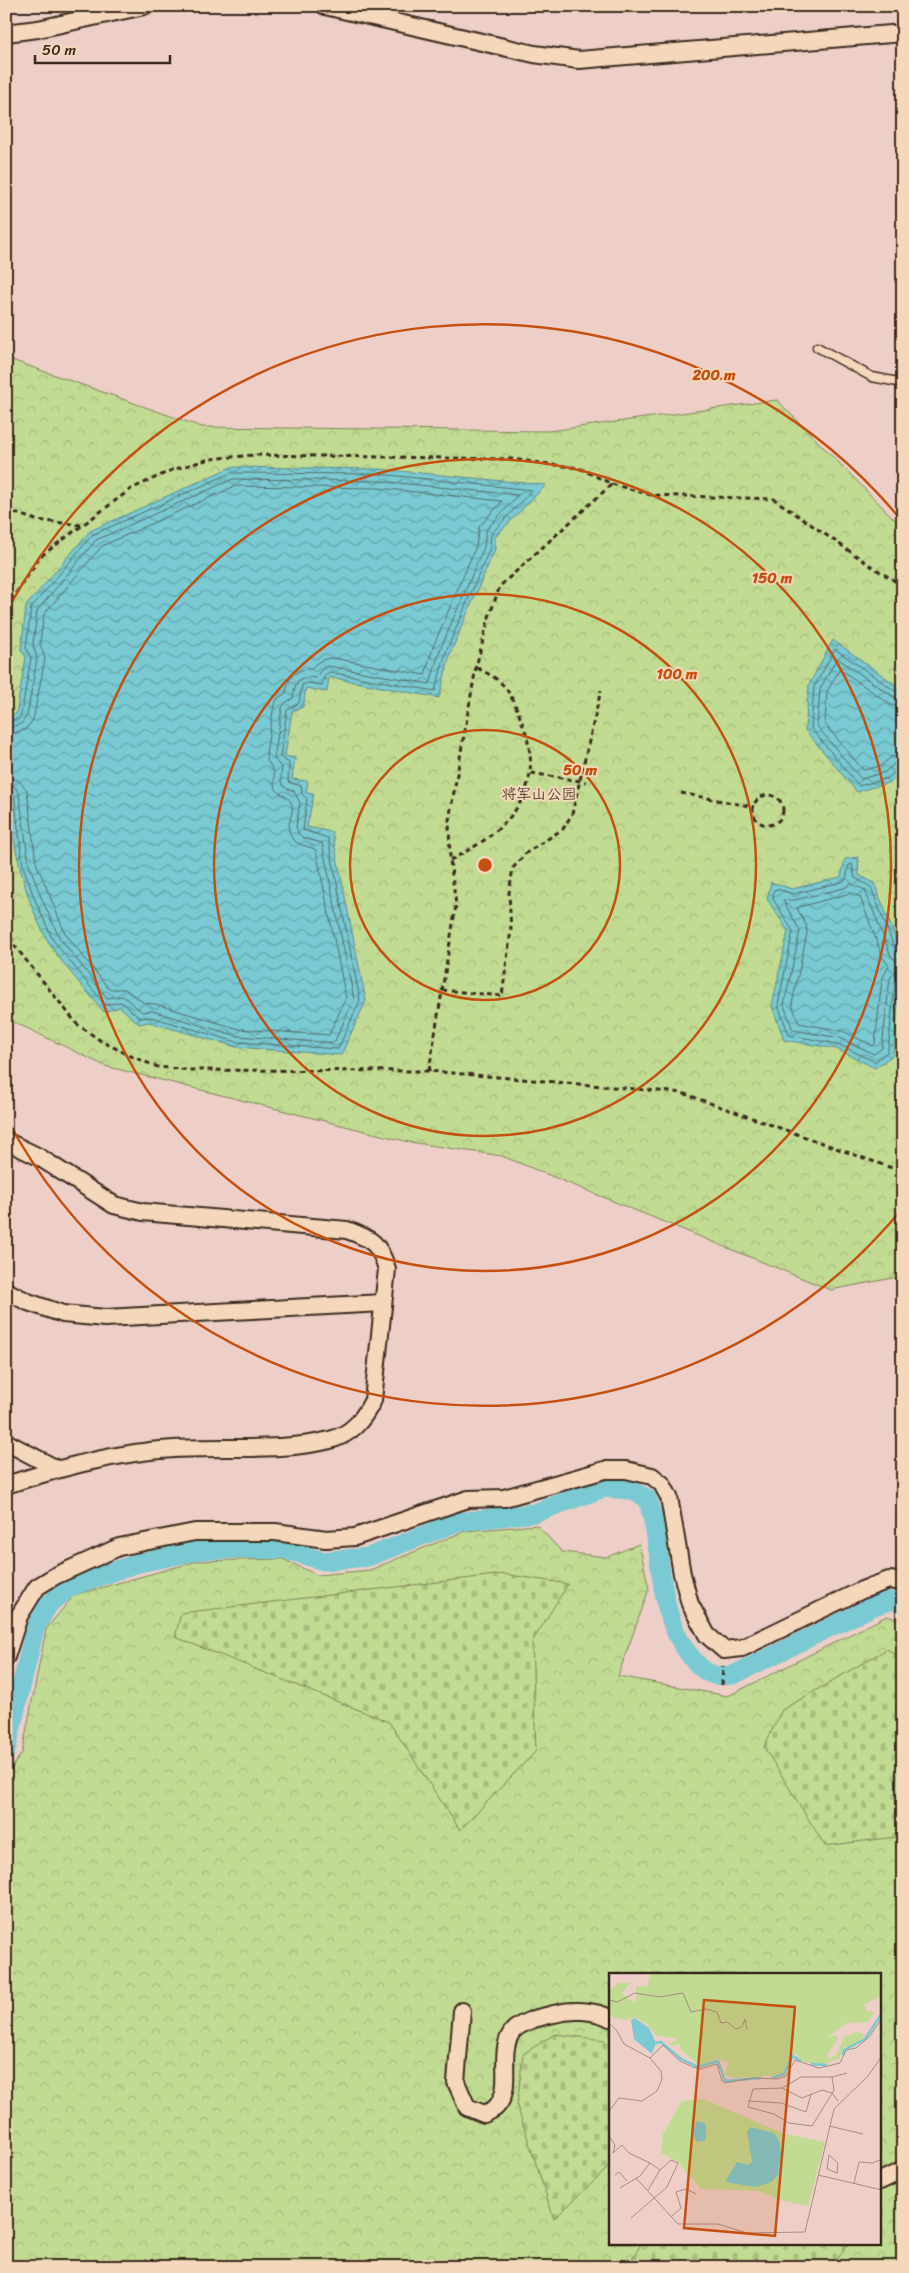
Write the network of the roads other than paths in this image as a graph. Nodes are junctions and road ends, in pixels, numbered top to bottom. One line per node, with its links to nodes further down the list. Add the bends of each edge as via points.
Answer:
1 (144, 6): 3 (street)
2 (324, 6): 4 (street, via 534,54 579,60)
3 (6, 33)
4 (903, 33)
5 (817, 347): 6 (lane, via 872,377)
6 (903, 383)
7 (6, 1141): 9 (street, via 40,1157 114,1205 143,1212 347,1230 368,1238 382,1253 387,1269)
8 (6, 1291): 9 (street, via 63,1314 105,1318)
9 (383, 1304): 11 (street, via 372,1400 364,1418 350,1432 330,1440 286,1446 148,1451)
10 (6, 1442): 11 (street)
11 (57, 1469): 12 (street)
12 (6, 1485)
13 (903, 1582): 14 (street, via 889,1580 862,1590 742,1648 724,1650 707,1636 690,1604 669,1496 662,1484 652,1476 626,1470 605,1470 504,1498 468,1499 356,1536 326,1539 275,1532 195,1532 119,1547 37,1587 19,1616)
14 (6, 1657)
15 (462, 2010): 16 (street, via 456,2082 467,2107 484,2114 497,2107 503,2095 507,2047 513,2032 531,2020 565,2011)
16 (609, 2018)
17 (903, 2170): 18 (street)
18 (882, 2180)

